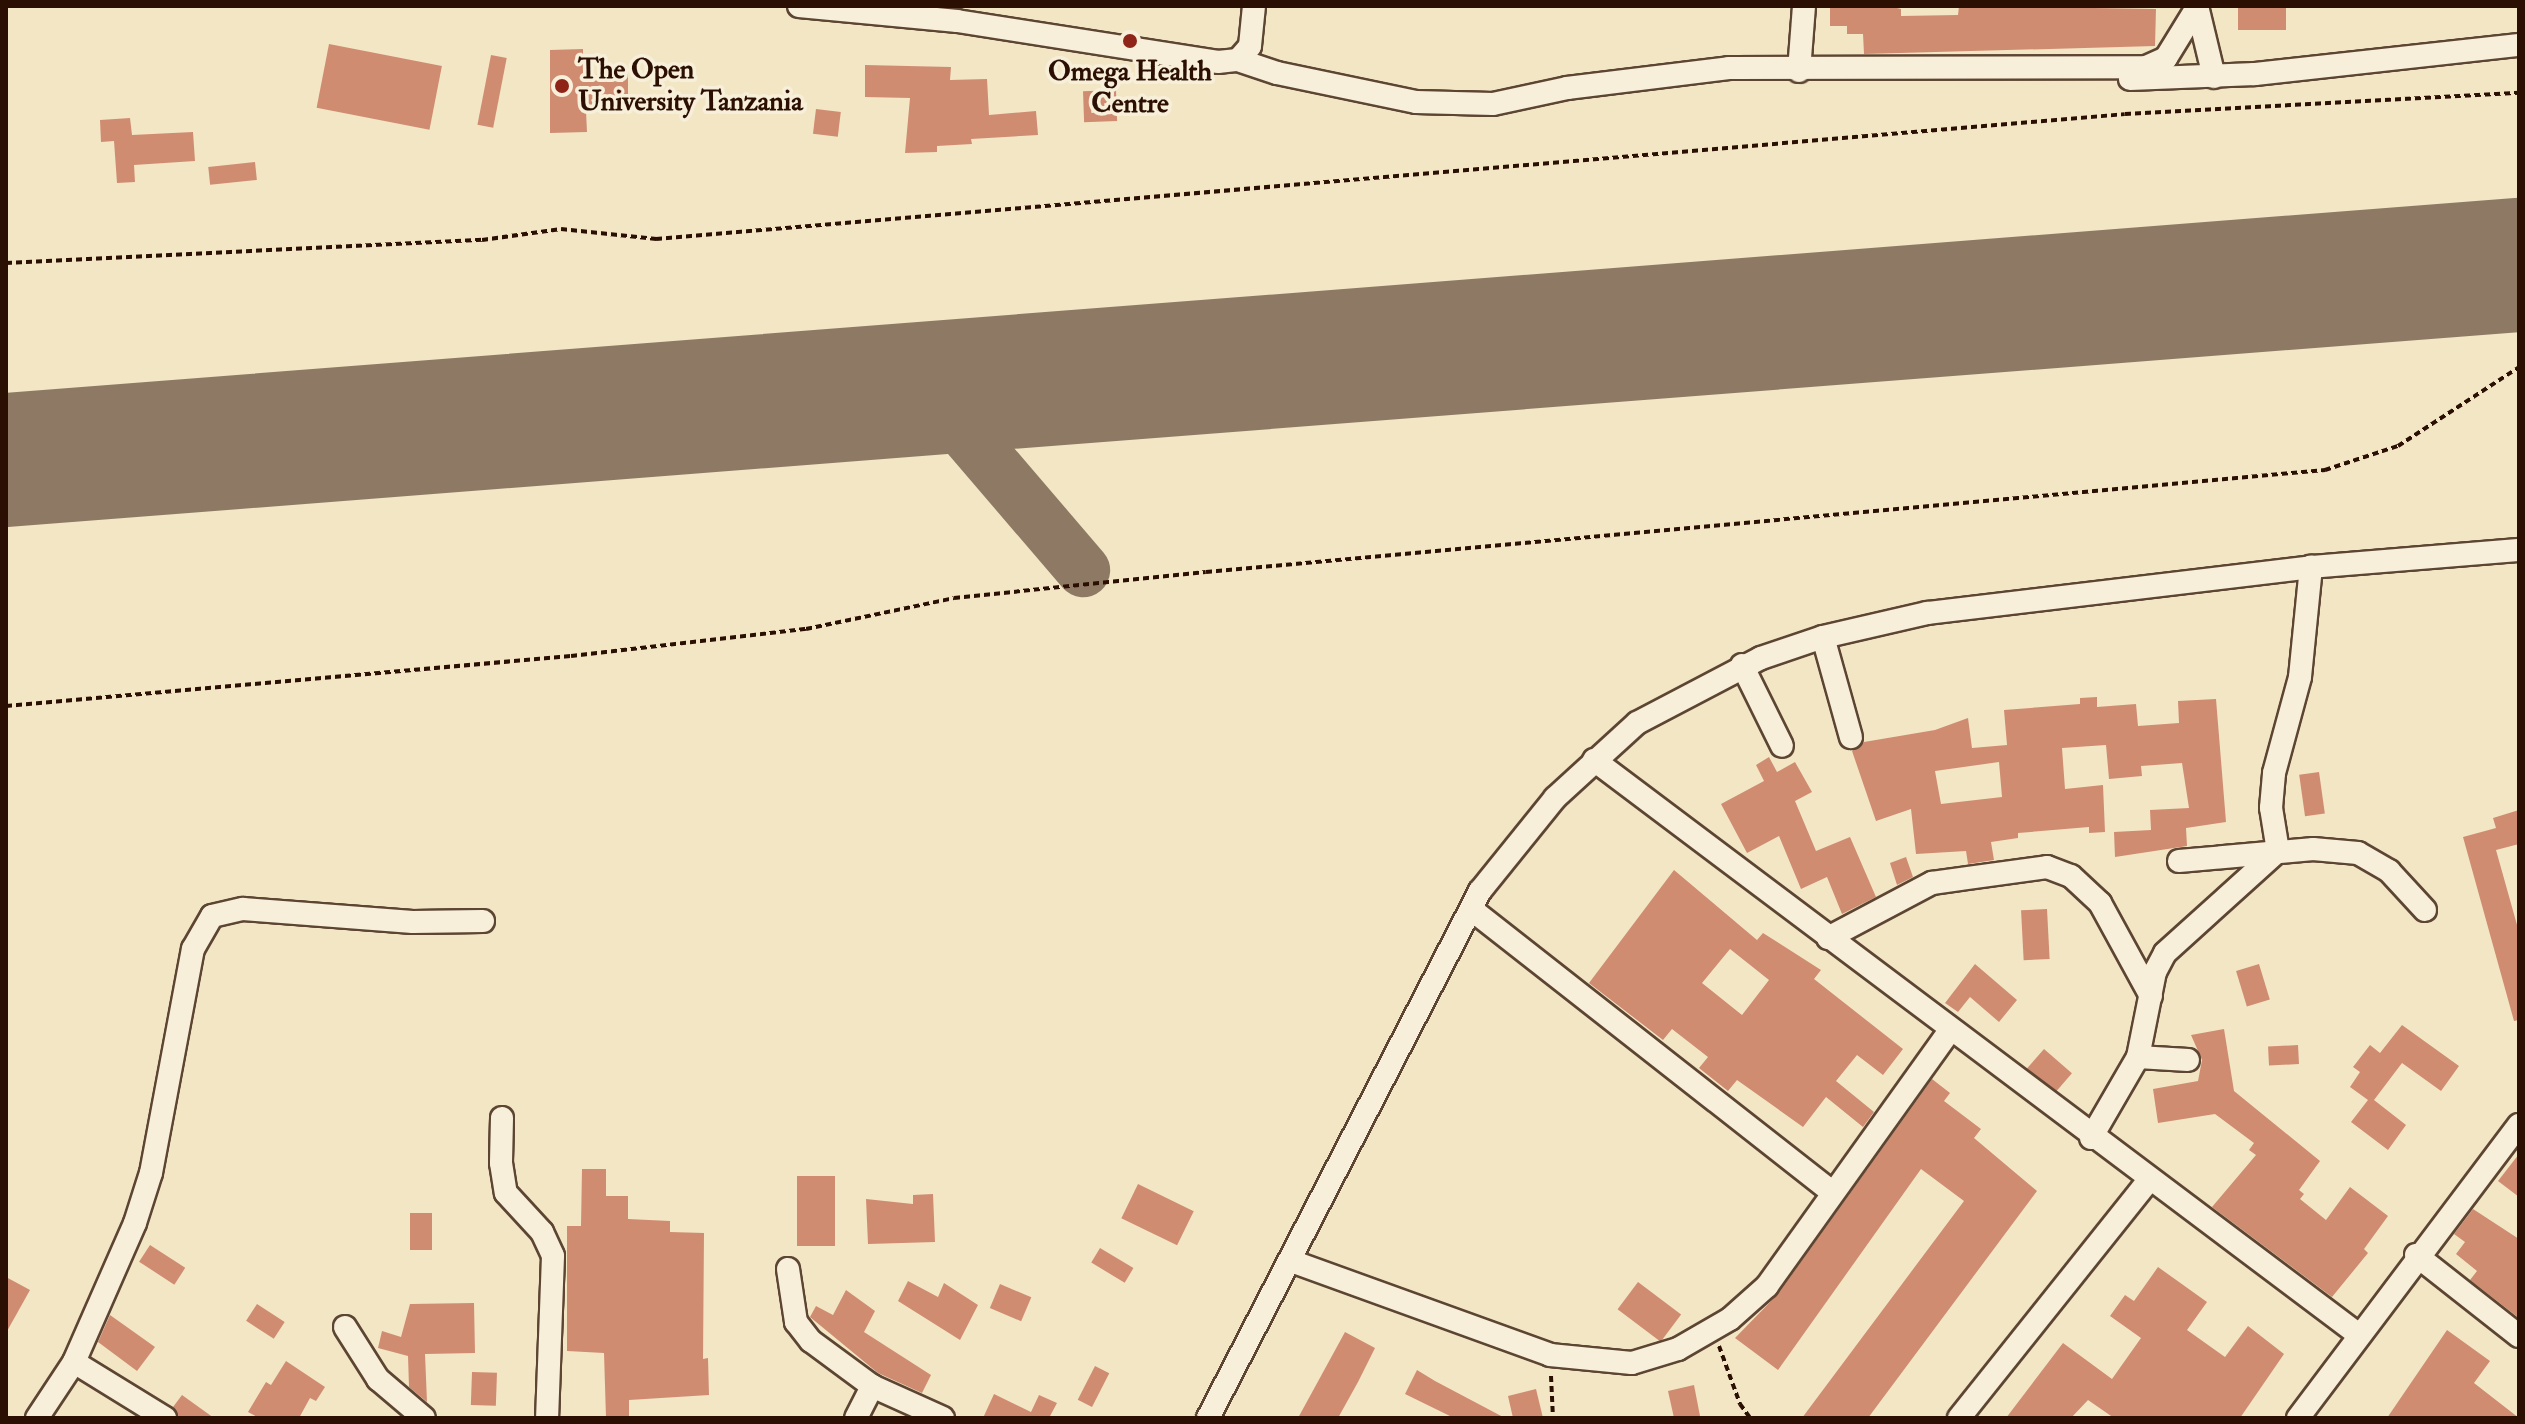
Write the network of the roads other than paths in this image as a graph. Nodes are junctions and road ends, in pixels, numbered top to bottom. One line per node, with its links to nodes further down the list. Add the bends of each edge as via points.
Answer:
1 (799, 6): 6 (street, via 957,21 1218,62)
2 (1254, 6): 6 (street, via 1250,46)
3 (1804, 6): 8 (street)
4 (2198, 6): 7 (street, via 2161,62); 9 (street)
5 (2519, 45): 9 (street)
6 (1238, 60): 8 (street, via 1416,102 1456,104 1509,103 1567,88 1699,70)
7 (2098, 70): 8 (street, via 2026,66); 9 (street, via 2129,79)
8 (1799, 71)
9 (2214, 77)
10 (2519, 550): 11 (street)
11 (2311, 567): 12 (street, via 1927,613); 17 (street, via 2300,677 2274,773)
12 (1823, 637): 13 (street); 14 (street)
13 (1742, 665): 15 (street); 16 (street, via 1637,723)
14 (1851, 737)
15 (1782, 746)
16 (1594, 760): 19 (street, via 1523,835); 22 (street)
17 (2278, 851): 18 (street); 20 (street, via 2364,855 2389,871); 23 (street, via 2165,953)
18 (2179, 861)
19 (1471, 909): 31 (street); 33 (street)
20 (2425, 910)
21 (483, 921): 38 (street, via 413,922 243,909 212,916 193,949 151,1173 117,1269)
22 (1828, 938): 23 (street, via 1932,883 2047,867 2071,876 2100,903); 24 (street)
23 (2151, 996): 25 (street)
24 (1950, 1030): 29 (street); 31 (street)
25 (2138, 1057): 26 (street); 29 (street)
26 (2188, 1060)
27 (502, 1118): 44 (street, via 506,1193 542,1232 553,1256)
28 (2519, 1125): 32 (street)
29 (2091, 1138): 30 (street)
30 (2148, 1181): 36 (street); 48 (street)
31 (1832, 1192): 33 (street, via 1767,1286 1678,1349 1632,1363 1550,1355)
32 (2416, 1255): 36 (street); 37 (street)
33 (1291, 1261): 47 (street)
34 (788, 1269): 39 (street, via 796,1322 829,1357)
35 (345, 1327): 43 (street, via 378,1379)
36 (2359, 1335): 40 (street)
37 (2519, 1336)
38 (74, 1362): 41 (street); 42 (street)
39 (872, 1386): 45 (street); 46 (street)
40 (2307, 1415)
41 (37, 1418)
42 (165, 1418)
43 (424, 1418)
44 (547, 1418)
45 (856, 1418)
46 (943, 1418)
47 (1208, 1418)
48 (1959, 1418)

